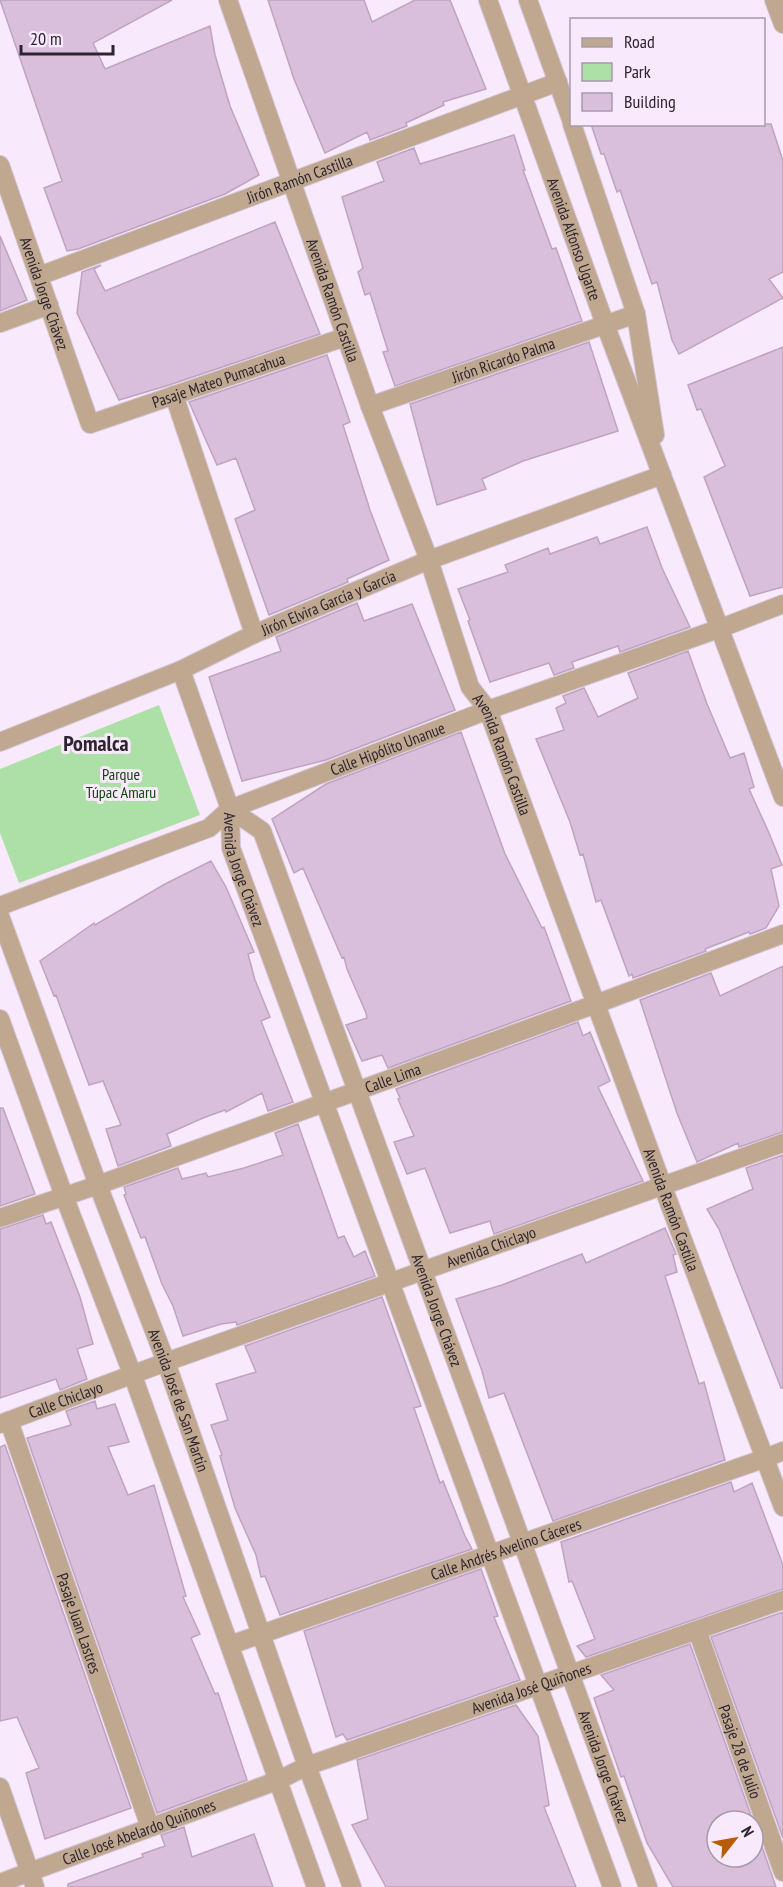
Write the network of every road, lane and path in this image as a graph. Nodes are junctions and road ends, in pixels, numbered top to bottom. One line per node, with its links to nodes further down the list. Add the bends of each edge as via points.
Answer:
1 (228, 0): 11 (street, Avenida Ramón Castilla)
2 (488, 0): 7 (street, Avenida Alfonso Ugarte)
3 (528, 0): 6 (street, Avenida Alfonso Ugarte)
4 (774, 0): 5 (street)
5 (783, 24)
6 (558, 82): 7 (street, Jirón Ramón Castilla); 8 (street, Avenida Alfonso Ugarte)
7 (522, 95): 11 (street, Jirón Ramón Castilla); 16 (street, Avenida Alfonso Ugarte)
8 (570, 117)
9 (573, 126): 14 (street, Avenida Alfonso Ugarte)
10 (0, 165): 12 (street, Avenida Jorge Chávez)
11 (292, 182): 12 (street, Jirón Ramón Castilla); 17 (street, Avenida Ramón Castilla)
12 (39, 276): 13 (street, Avenida Jorge Chávez)
13 (49, 305): 15 (street); 20 (street, Avenida Jorge Chávez)
14 (636, 314): 16 (street, Jirón Ricardo Palma); 21 (street, Avenida Alfonso Ugarte)
15 (0, 323)
16 (605, 324): 19 (street, Jirón Ricardo Palma); 21 (street, Avenida Alfonso Ugarte)
17 (345, 337): 18 (street, Pasaje Mateo Pumacahua); 19 (street, Avenida Ramón Castilla)
18 (174, 395): 20 (street, Pasaje Mateo Pumacahua); 25 (street)
19 (370, 406): 22 (street, Avenida Ramón Castilla)
20 (90, 424)
21 (662, 475): 22 (street, Jirón Elvira García y García); 24 (street, Avenida Alfonso Ugarte)
22 (429, 560): 25 (street, Jirón Elvira García y García); 27 (street, Avenida Ramón Castilla, via 470,687)
23 (783, 604): 24 (street, Calle Hipólito Unanue)
24 (721, 628): 27 (street, Calle Hipólito Unanue); 29 (street, Avenida Alfonso Ugarte)
25 (254, 634): 26 (street, Jirón Elvira García y García)
26 (181, 669): 28 (street, Jirón Elvira García y García); 30 (street)
27 (489, 710): 30 (street, Calle Hipólito Unanue); 34 (street, Avenida Ramón Castilla)
28 (0, 742)
29 (783, 797)
30 (230, 809): 31 (street, Calle Hipólito Unanue, via 209,828); 36 (street, Avenida Jorge Chávez, via 261,831); 37 (street, Avenida Jorge Chávez, via 231,848)
31 (0, 906)
32 (0, 916): 39 (street, Avenida José de San Martín)
33 (783, 934): 34 (street, Calle Lima)
34 (596, 1004): 36 (street, Calle Lima); 40 (street, Avenida Ramón Castilla)
35 (0, 1018): 41 (street)
36 (357, 1091): 37 (street, Calle Lima); 43 (street, Avenida Jorge Chávez)
37 (324, 1103): 39 (street, Calle Lima); 44 (street, Avenida Jorge Chávez)
38 (783, 1143): 40 (street, Avenida Chiclayo)
39 (98, 1185): 41 (street, Calle Lima); 45 (street, Avenida José de San Martín)
40 (663, 1186): 43 (street, Avenida Chiclayo); 49 (street, Avenida Ramón Castilla)
41 (64, 1196): 42 (street, Calle Lima); 46 (street)
42 (0, 1218)
43 (423, 1271): 44 (street, Avenida Chiclayo); 51 (street, Avenida Jorge Chávez)
44 (390, 1283): 45 (street, Avenida Chiclayo); 52 (street, Avenida Jorge Chávez)
45 (166, 1362): 46 (street, Avenida Chiclayo); 55 (street, Avenida José de San Martín)
46 (133, 1376): 47 (street, Calle Chiclayo); 56 (street)
47 (4, 1423): 62 (street, Pasaje Juan Lastres)
48 (783, 1451): 49 (street, Calle Andrés Avelino Cáceres)
49 (766, 1458): 50 (street, Avenida Ramón Castilla); 51 (street, Calle Andrés Avelino Cáceres)
50 (783, 1507)
51 (522, 1542): 52 (street, Calle Andrés Avelino Cáceres); 57 (street, Avenida Jorge Chávez)
52 (489, 1554): 55 (street, Calle Andrés Avelino Cáceres); 58 (street, Avenida Jorge Chávez)
53 (783, 1600): 54 (street, Avenida José Quiñones)
54 (697, 1630): 57 (street, Avenida José Quiñones); 63 (street, Pasaje 28 de Julio)
55 (261, 1636): 56 (street, Calle Andrés Avelino Cáceres); 59 (street, Avenida José de San Martín)
56 (230, 1645): 60 (street)
57 (570, 1674): 58 (street, Avenida José Quiñones); 69 (street, Avenida Jorge Chávez)
58 (537, 1686): 59 (street, Avenida José Quiñones); 68 (street, Avenida Jorge Chávez)
59 (307, 1766): 60 (street, Avenida José Quiñones); 67 (street, Avenida José de San Martín)
60 (279, 1780): 62 (street, Calle José Abelardo Quiñones); 66 (street)
61 (0, 1788): 64 (street)
62 (150, 1827): 64 (street, Calle José Abelardo Quiñones)
63 (783, 1872)
64 (32, 1880): 65 (street, Calle José Abelardo Quiñones)
65 (0, 1883)
66 (316, 1887)
67 (352, 1887)
68 (612, 1887)
69 (648, 1887)

